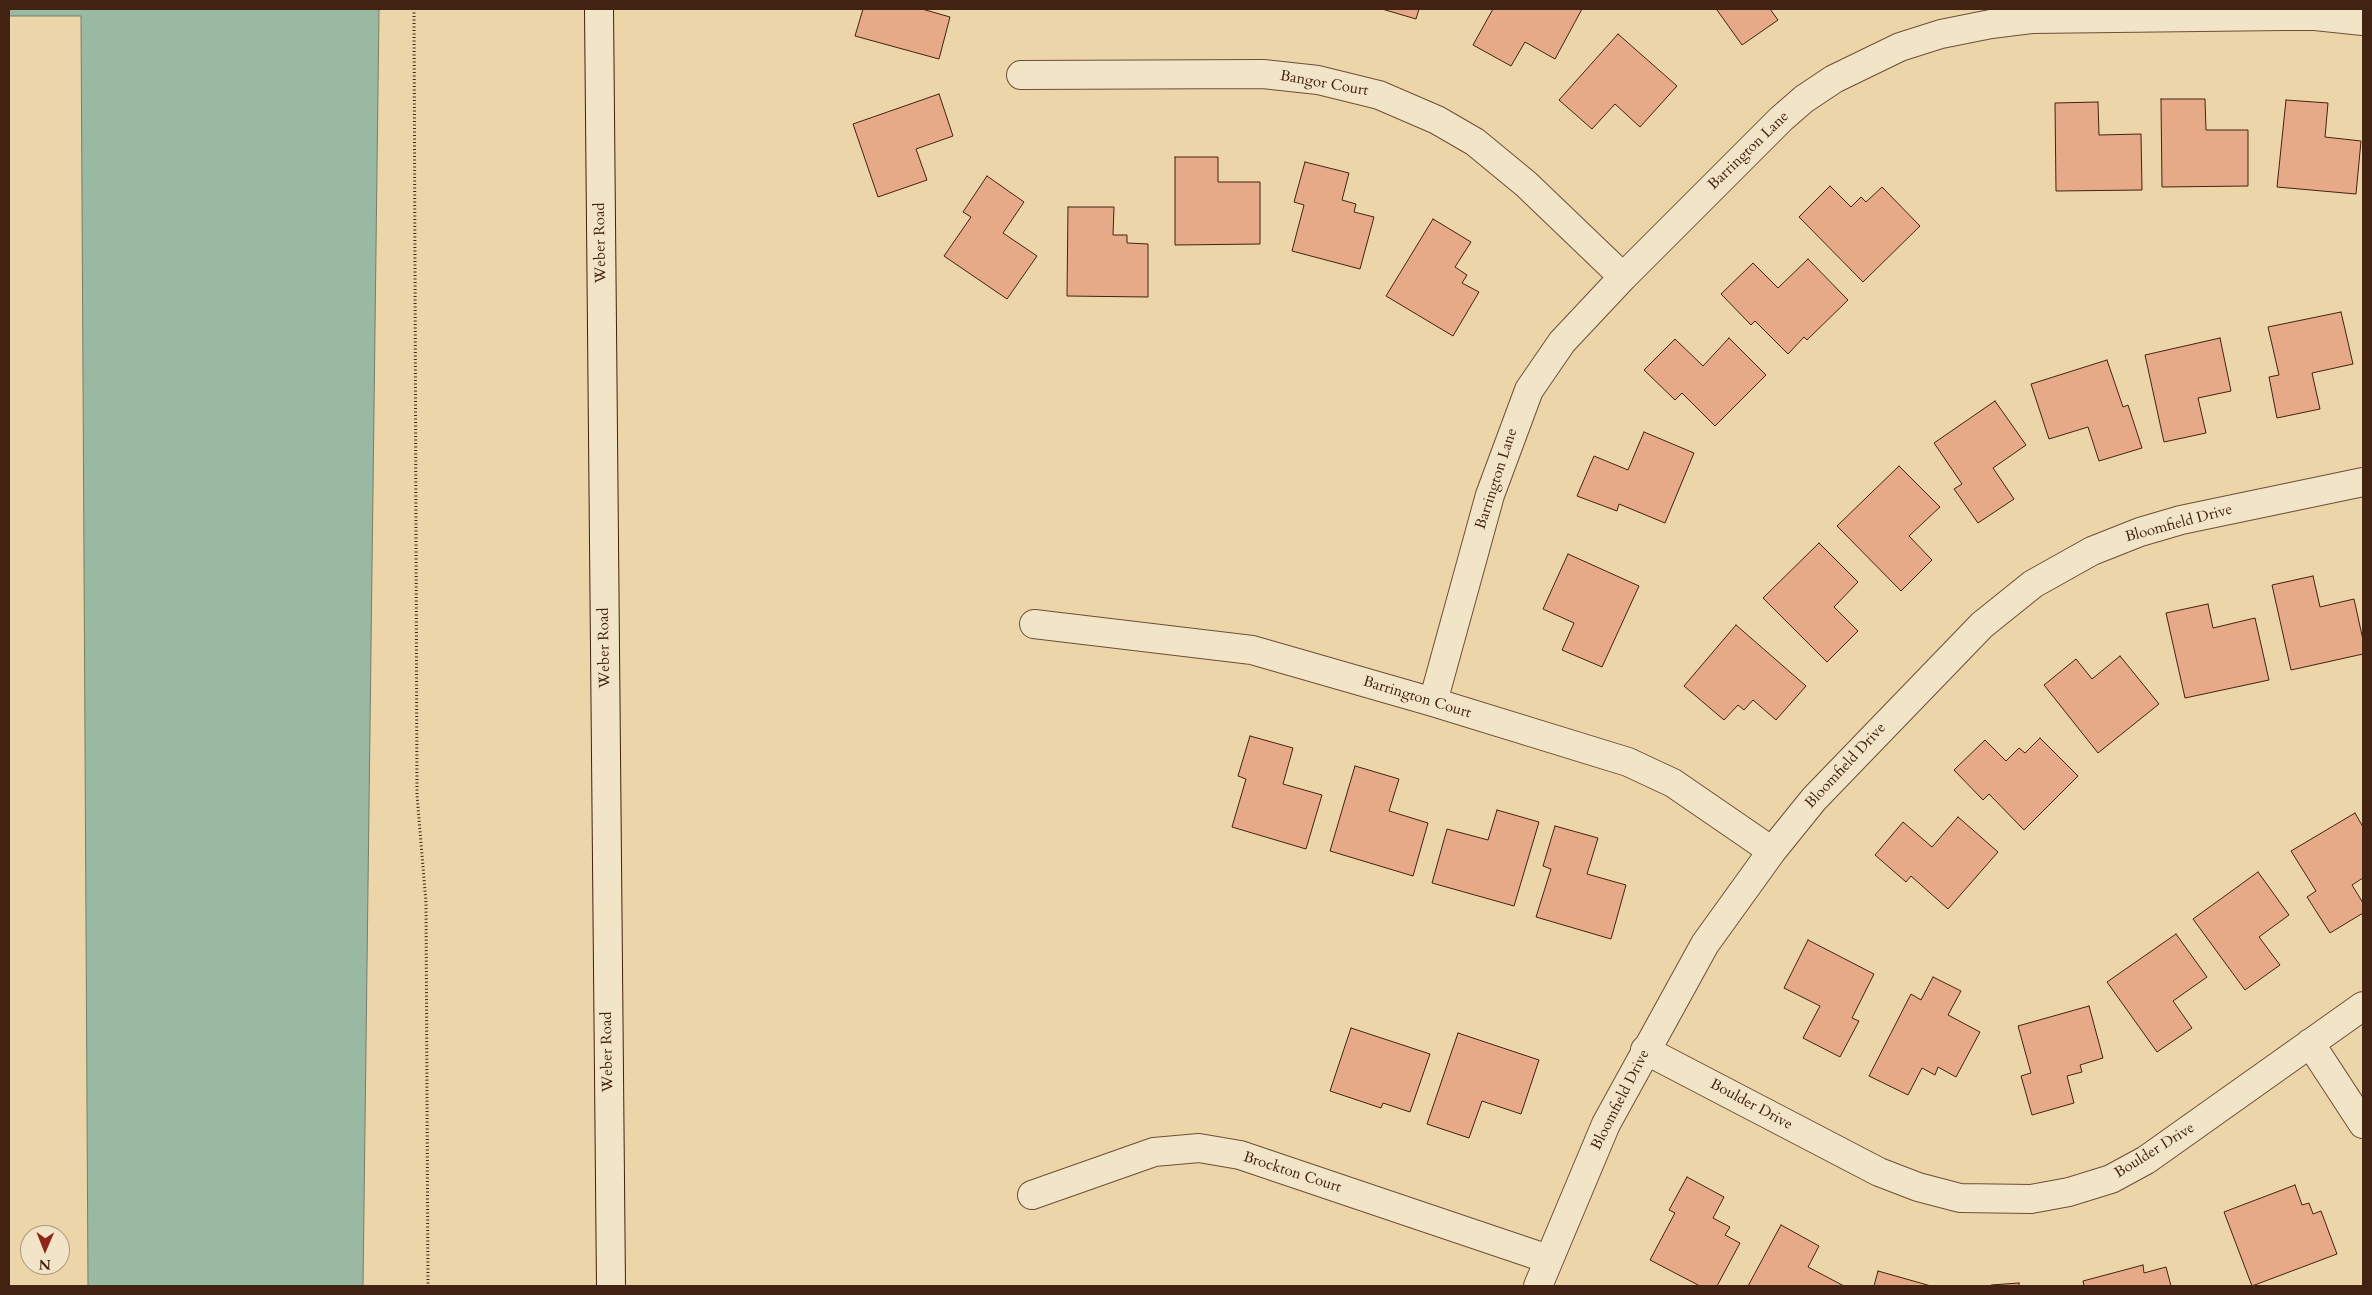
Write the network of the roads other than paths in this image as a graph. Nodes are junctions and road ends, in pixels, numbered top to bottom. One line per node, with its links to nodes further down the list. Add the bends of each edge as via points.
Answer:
1 (599, 9): 15 (street, Weber Road)
2 (2363, 22): 4 (street, Barrington Lane, via 2314,16 2031,19 1941,34 1900,47 1834,79 1804,99)
3 (1021, 75): 4 (street, Bangor Court, via 1263,74 1327,82 1379,95 1437,120 1475,142 1526,184)
4 (1623, 277): 7 (street, Barrington Lane, via 1562,342 1529,390 1490,495)
5 (2363, 482): 8 (street, Bloomfield Drive, via 2181,520 2140,532 2092,551 2033,584 1982,625 1814,799)
6 (1034, 624): 7 (street, Barrington Court, via 1252,650)
7 (1433, 702): 8 (street, Barrington Court, via 1628,762 1673,783)
8 (1772, 851): 11 (street, Bloomfield Drive, via 1705,944)
9 (2363, 1006): 10 (street, Boulder Drive)
10 (2310, 1043): 11 (street, Boulder Drive, via 2154,1155 2111,1179 2031,1199 1997,1200 1960,1198 1879,1172); 12 (street)
11 (1645, 1050): 14 (street, Bloomfield Drive, via 1606,1124)
12 (2363, 1124)
13 (1032, 1195): 14 (street, Brockton Court, via 1154,1152 1199,1148 1240,1155)
14 (1542, 1277)
15 (611, 1286)

